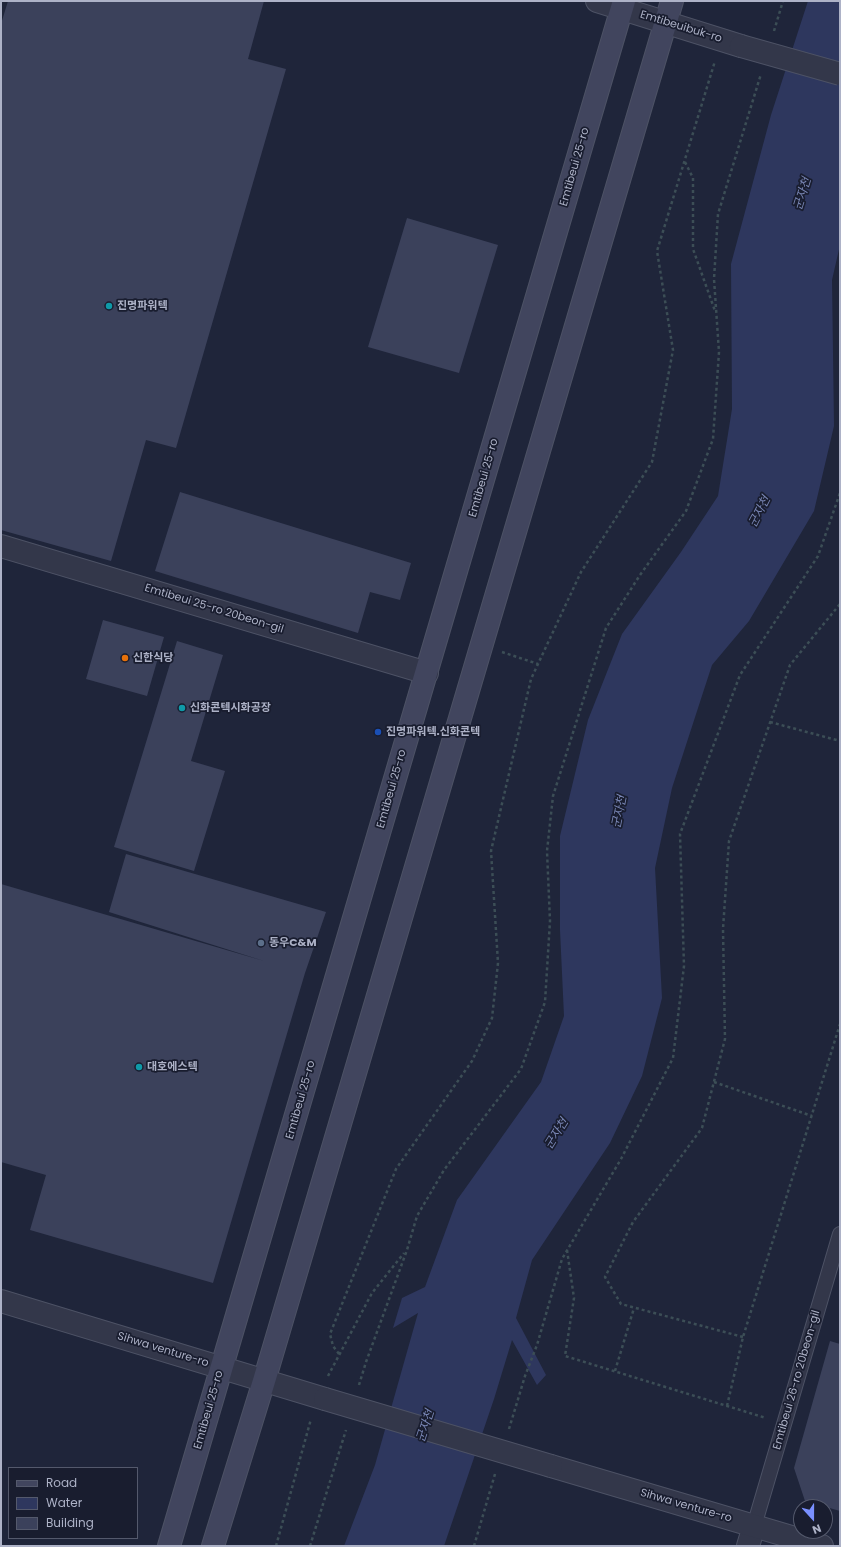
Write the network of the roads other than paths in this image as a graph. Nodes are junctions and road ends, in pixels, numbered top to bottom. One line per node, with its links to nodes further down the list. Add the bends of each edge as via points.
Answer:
1 (597, 1): 3 (street, Emtibeuibuk-ro)
2 (672, 1): 4 (main road)
3 (623, 5): 4 (street, Emtibeuibuk-ro); 7 (main road, Emtibeui 25-ro)
4 (666, 23): 5 (street, Emtibeuibuk-ro, bridge); 11 (main road)
5 (840, 74)
6 (1, 546): 7 (street, Emtibeui 25-ro 20beon-gil)
7 (426, 672): 10 (main road, Emtibeui 25-ro)
8 (840, 1234): 12 (lane, Emtibeui 26-ro 20beon-gil)
9 (1, 1301): 10 (street, Sihwa venture-ro)
10 (222, 1368): 11 (street, Sihwa venture-ro); 13 (main road, Emtibeui 25-ro)
11 (264, 1381): 12 (street, Sihwa venture-ro, bridge, via 551,1466); 14 (main road)
12 (751, 1536): 15 (street, Sihwa venture-ro)
13 (169, 1546)
14 (213, 1546)
15 (822, 1546)

